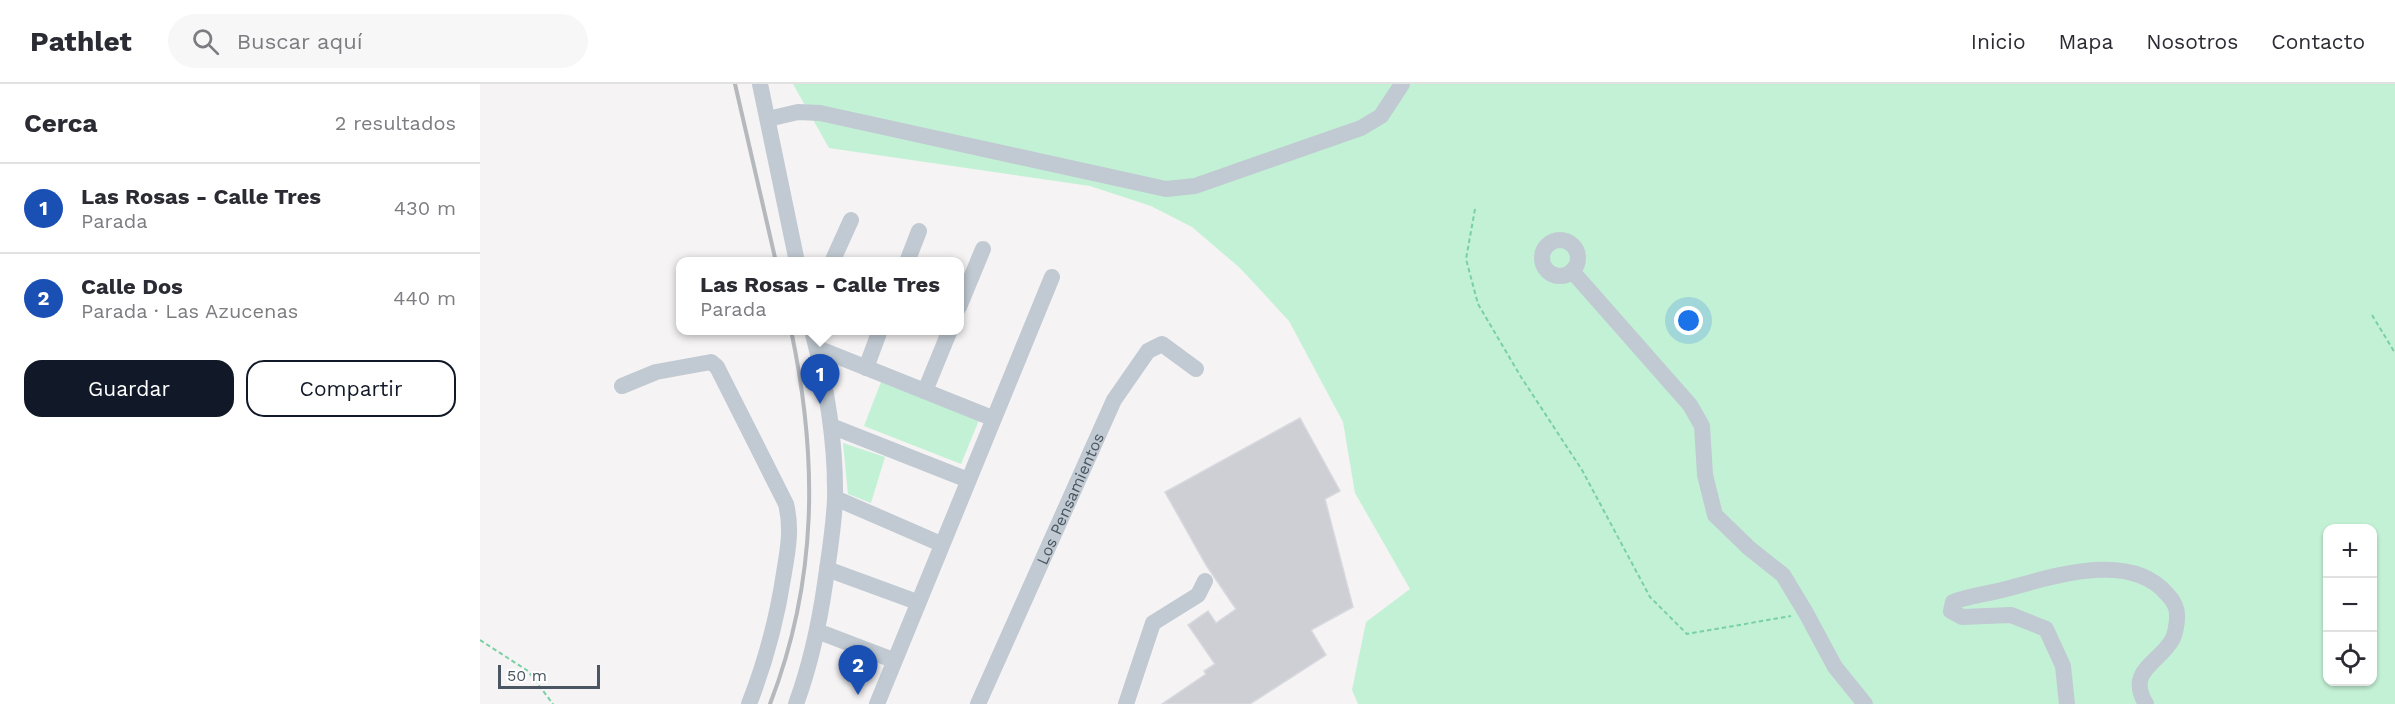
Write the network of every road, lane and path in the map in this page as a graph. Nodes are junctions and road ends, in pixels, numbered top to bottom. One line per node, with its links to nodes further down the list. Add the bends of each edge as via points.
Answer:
1 (760, 84): 3 (street)
2 (1402, 84): 3 (street, via 1381,116 1361,128 1195,186 1166,189 820,113 798,112)
3 (768, 118): 8 (street)
4 (1475, 210): 32 (path, via 1466,259 1478,304 1582,470 1650,597 1687,634)
5 (851, 220): 9 (street)
6 (919, 231): 10 (street)
7 (983, 249): 13 (street)
8 (796, 257)
9 (834, 257)
10 (909, 257)
11 (1572, 271): 32 (street, via 1690,405 1702,426 1705,475 1715,515 1783,575)
12 (1052, 277): 24 (street)
13 (964, 297)
14 (2372, 315): 19 (path)
15 (813, 335): 18 (street)
16 (878, 335): 20 (street)
17 (948, 335): 23 (street)
18 (817, 348): 20 (street); 25 (street)
19 (2395, 353)
20 (866, 368): 23 (street)
21 (1196, 369): 40 (street, Los Pensamientos, via 1162,344 1148,351 1114,400)
22 (622, 386): 38 (street, via 656,372 711,362 786,504 789,540 779,605 764,667)
23 (925, 392): 24 (street)
24 (992, 418): 26 (street)
25 (831, 426): 26 (street); 27 (street)
26 (968, 480): 28 (street)
27 (835, 498): 28 (street); 29 (street)
28 (941, 544): 31 (street)
29 (827, 569): 31 (street); 33 (street)
30 (1204, 581): 41 (street, via 1198,595 1153,622)
31 (917, 602): 35 (street)
32 (1806, 613): 42 (street, via 1835,668)
33 (817, 632): 35 (street); 36 (street)
34 (480, 640): 37 (path, via 528,671)
35 (894, 660): 39 (street)
36 (800, 702)
37 (553, 704)
38 (749, 704)
39 (877, 704)
40 (978, 704)
41 (1126, 704)
42 (1866, 704)
43 (2067, 704): 44 (street, via 2063,666 2046,629 2011,615 1962,617 1951,611 1953,602 2049,576 2122,572 2147,578 2174,601 2178,616 2173,640 2140,676 2139,693)
44 (2146, 704)

